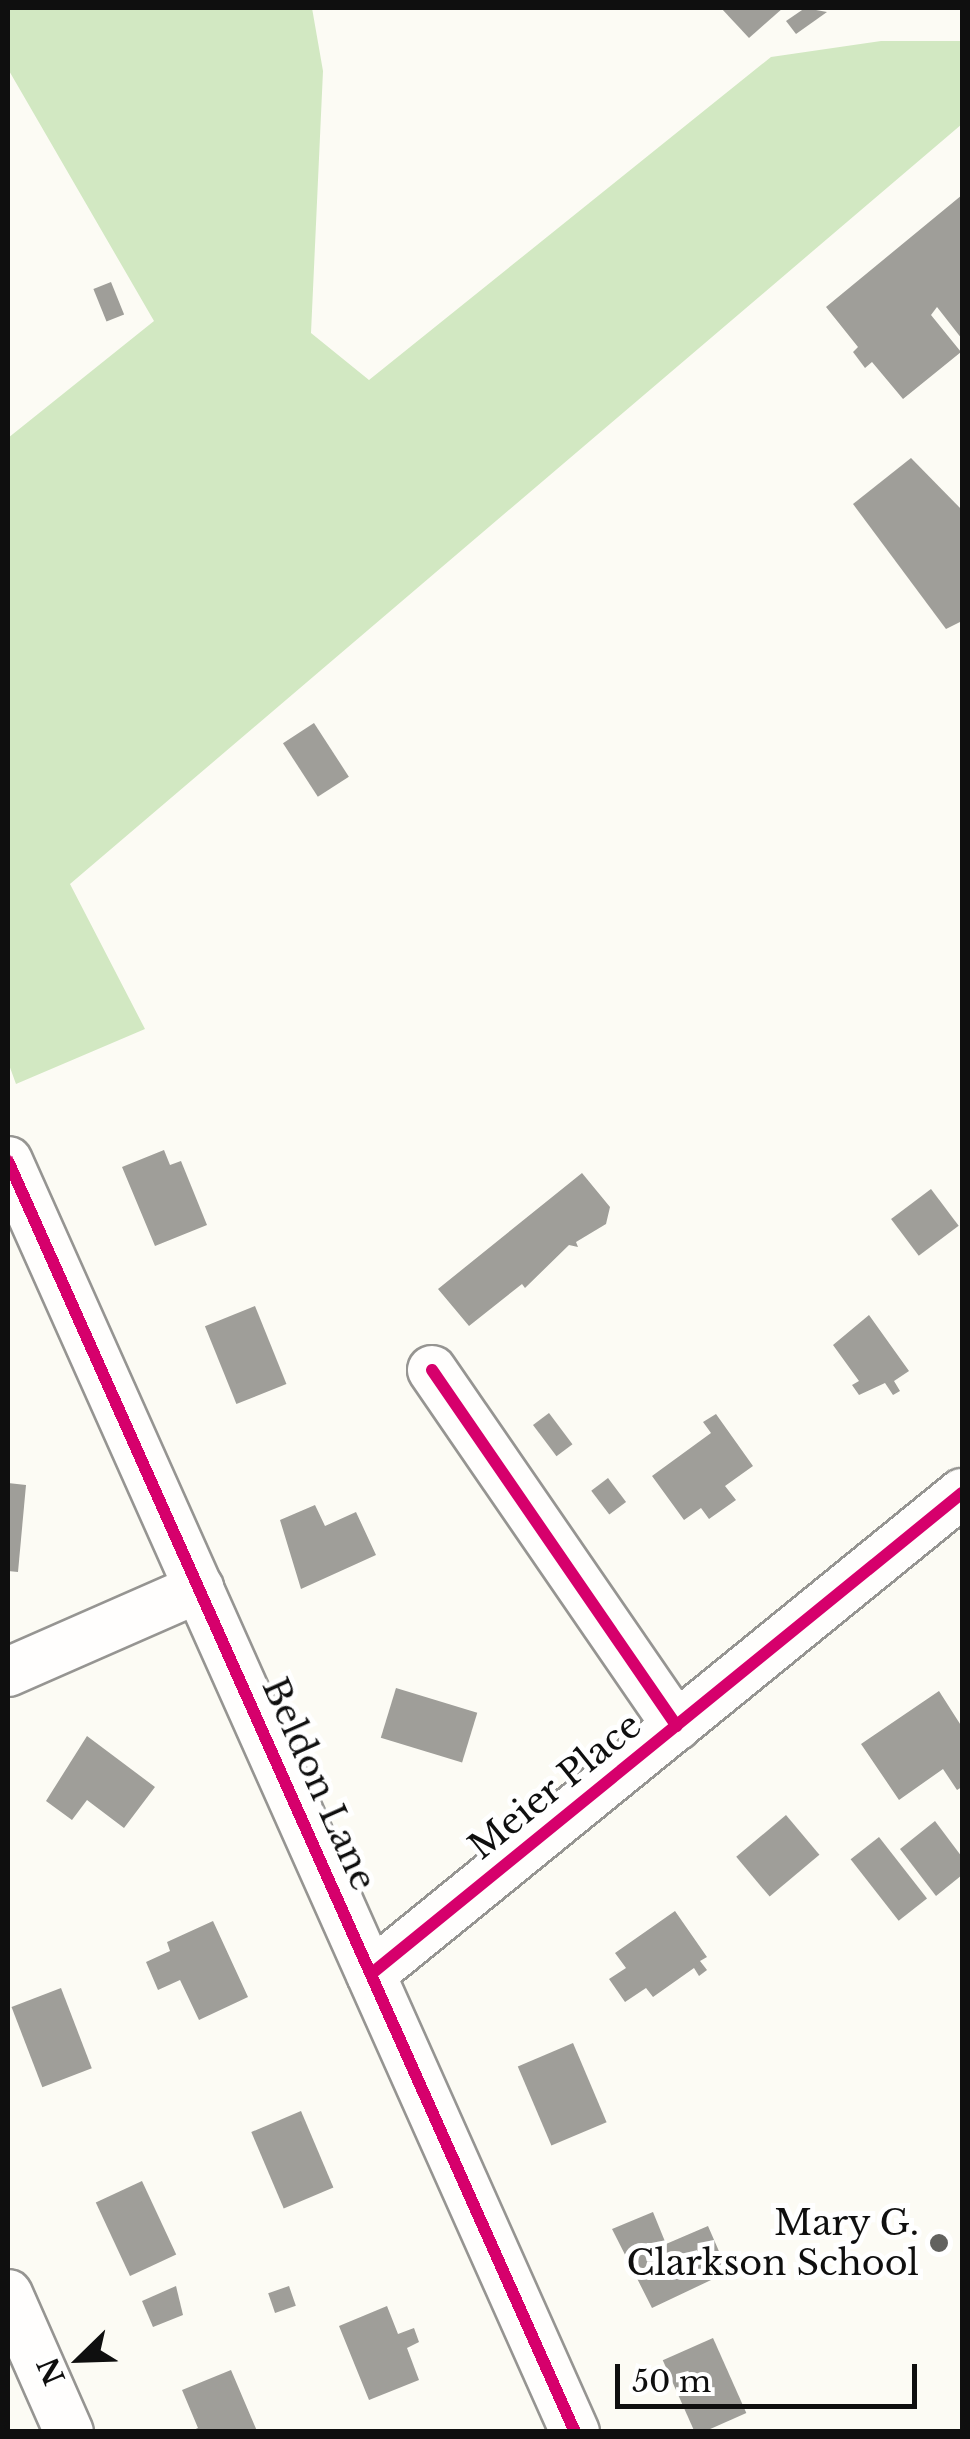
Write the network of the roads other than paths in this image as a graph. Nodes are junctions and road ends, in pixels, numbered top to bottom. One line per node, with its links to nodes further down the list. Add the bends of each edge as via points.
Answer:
1 (8, 1161): 4 (street, Beldon Lane)
2 (432, 1370): 6 (street)
3 (962, 1493): 6 (street, Meier Place)
4 (199, 1588): 5 (street); 7 (street, Beldon Lane)
5 (8, 1672)
6 (676, 1726): 7 (street, Meier Place)
7 (371, 1974): 10 (street, Beldon Lane)
8 (8, 2294): 9 (street)
9 (69, 2432)
10 (575, 2432)

